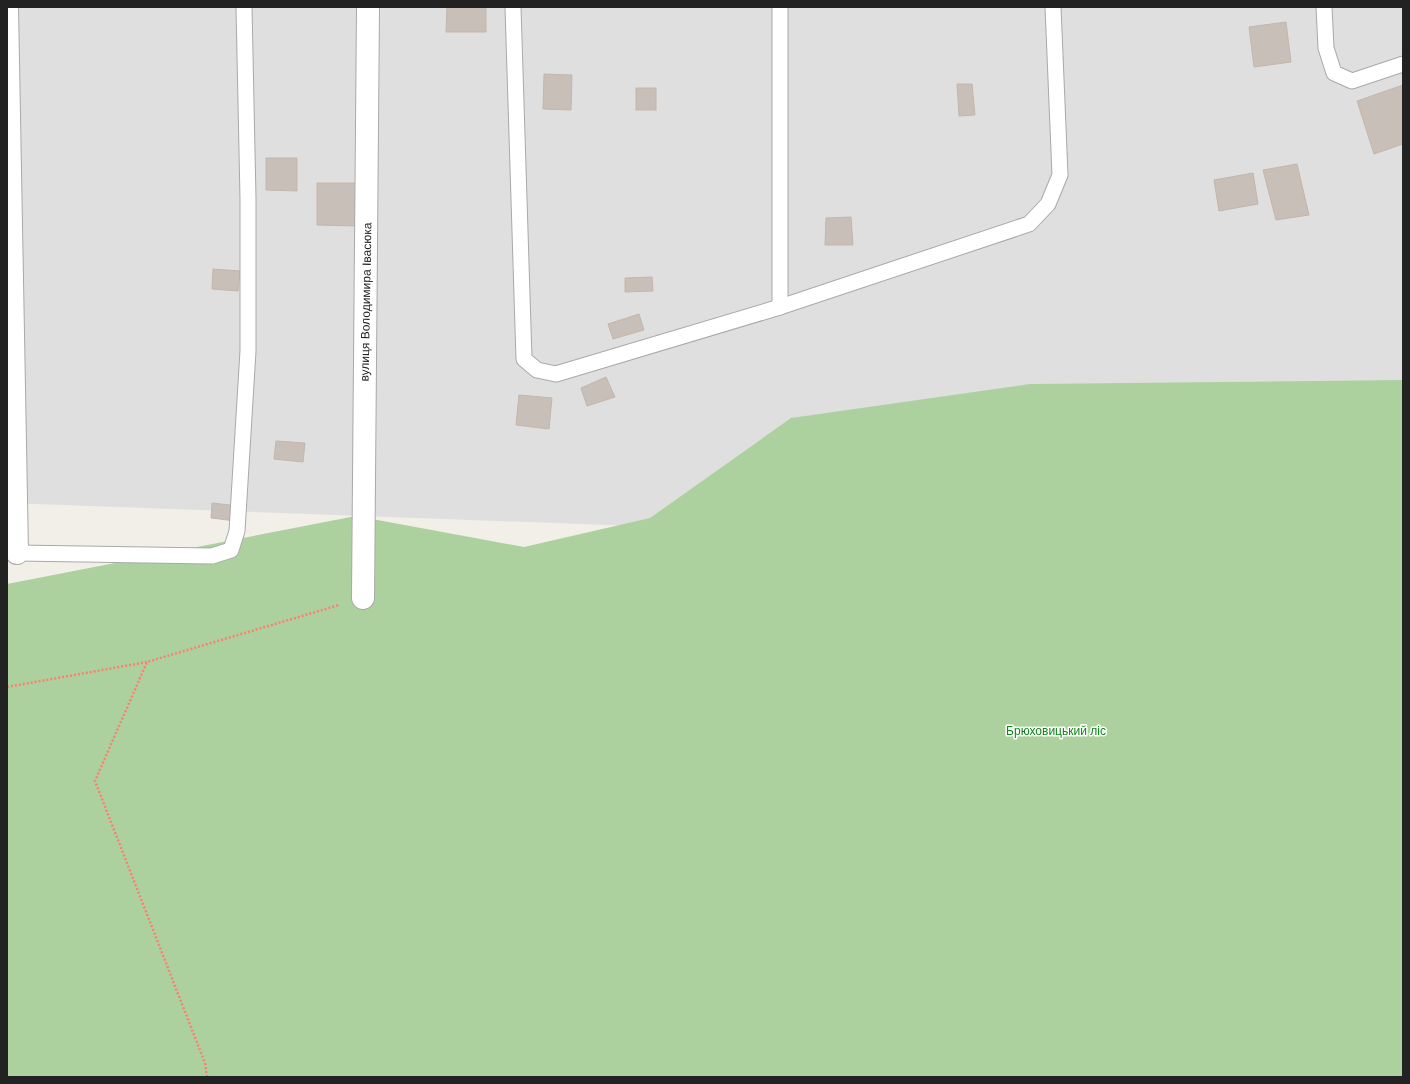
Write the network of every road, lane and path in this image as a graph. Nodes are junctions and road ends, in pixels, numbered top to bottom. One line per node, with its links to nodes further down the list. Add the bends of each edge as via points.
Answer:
1 (7, 7): 10 (street)
2 (244, 7): 10 (lane, via 248,351 237,531 231,550 212,556)
3 (368, 7): 11 (street, вулиця Володимира Івасюка)
4 (513, 7): 9 (lane, via 524,359 537,370 556,374)
5 (780, 7): 9 (lane)
6 (1053, 7): 9 (lane, via 1060,175 1048,204 1029,224)
7 (1324, 7): 8 (lane, via 1326,48 1334,73 1352,81)
8 (1403, 64)
9 (780, 307)
10 (17, 553)
11 (363, 598): 12 (path)
12 (147, 662): 13 (path); 14 (path, via 95,781 205,1063)
13 (7, 687)
14 (207, 1077)

